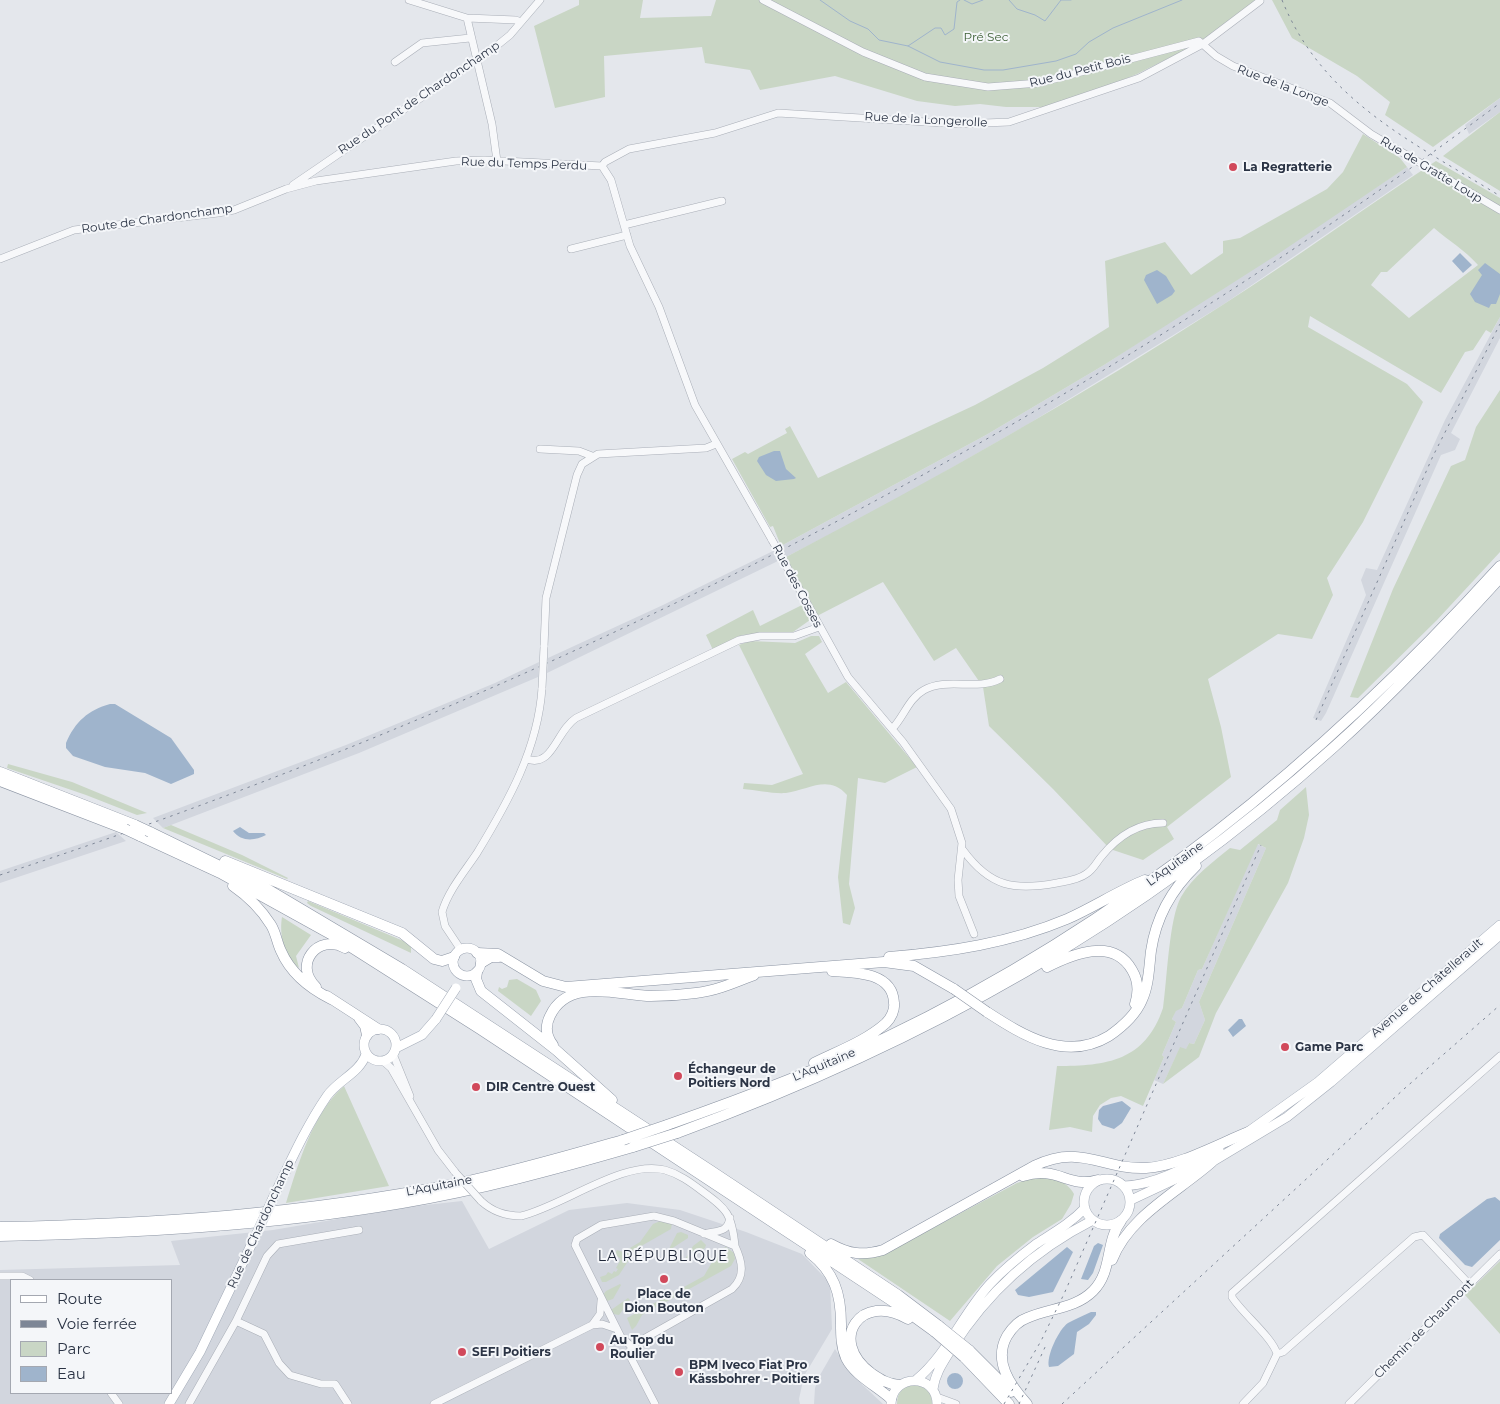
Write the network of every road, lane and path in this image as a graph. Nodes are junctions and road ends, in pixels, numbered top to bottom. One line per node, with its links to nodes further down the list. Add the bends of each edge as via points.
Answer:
1 (409, 0): 5 (street)
2 (540, 0): 6 (street, Rue du Pont de Chardonchamp)
3 (763, 0): 8 (street, Rue du Petit Bois, via 863,52 925,77 988,87 1039,83 1195,41)
4 (1260, 1): 8 (street, Rue de la Longerolle)
5 (467, 18): 6 (street); 7 (street)
6 (520, 22): 9 (street, Rue du Pont de Chardonchamp, via 503,41)
7 (470, 38): 9 (street); 10 (street, via 422,44)
8 (1203, 44): 11 (street, Rue de la Longe, via 1233,66 1322,99); 13 (street, Rue de la Longerolle, via 1139,78 1009,122 982,125 778,113 716,133 629,149)
9 (476, 60): 12 (street, via 492,124); 14 (street, Rue du Pont de Chardonchamp)
10 (395, 62)
11 (1363, 129): 20 (street, Rue de Gratte Loup)
12 (497, 161): 13 (street, Rue du Temps Perdu); 16 (street, Rue du Temps Perdu, via 456,161)
13 (602, 166): 21 (street, Rue des Cosses, via 611,180)
14 (314, 170): 15 (street, Rue du Pont de Chardonchamp); 16 (street, via 319,177)
15 (306, 176): 17 (street, via 310,181); 18 (street, Rue du Pont de Chardonchamp)
16 (327, 179): 17 (street, Rue du Temps Perdu)
17 (316, 181): 18 (street, Rue du Temps Perdu)
18 (286, 189): 24 (street, Route de Chardonchamp, via 218,214 74,230)
19 (722, 201): 21 (street)
20 (1500, 210)
21 (624, 225): 22 (street, Rue des Cosses)
22 (627, 235): 23 (street); 25 (street, Rue des Cosses, via 659,308 695,405)
23 (571, 249)
24 (0, 259)
25 (716, 444): 27 (street, via 706,448); 30 (street, Rue des Cosses, bridge)
26 (540, 449): 27 (street, via 579,451)
27 (592, 456): 33 (street, bridge, via 579,469 553,563 546,598 541,707)
28 (1500, 566): 41 (highway, L'Aquitaine, via 1406,666 1329,739 1248,808)
29 (1500, 578): 38 (highway, L'Aquitaine, via 1363,720)
30 (819, 627): 32 (street, Rue des Cosses, via 848,677); 33 (street, via 794,636 739,640 576,718 564,728 546,757 535,761)
31 (1000, 679): 32 (street, via 985,685 934,686 924,690)
32 (892, 729): 40 (street, Rue des Cosses, via 948,804 958,825)
33 (527, 759): 46 (street, via 501,812 444,906 442,919)
34 (0, 772): 37 (highway, via 119,814)
35 (0, 781): 39 (highway, bridge)
36 (1163, 823): 40 (street, via 1147,823 1135,828 1111,846 1084,876 1039,887 1013,886 993,880 978,869)
37 (153, 831): 46 (highway, via 402,933 434,958 442,961); 73 (highway, via 269,890 361,944)
38 (1220, 842): 56 (highway, via 1181,882 1164,908 1154,938 1145,992); 59 (highway, L'Aquitaine, via 1073,944)
39 (165, 847): 48 (highway, via 267,898); 55 (highway, via 249,898 271,925 292,970 305,984)
40 (963, 850): 43 (street, Rue des Cosses, via 959,896)
41 (1162, 873): 49 (highway, via 1067,919 1015,937 951,951); 70 (highway, L'Aquitaine, via 1040,954 918,1022 816,1069)
42 (1500, 925): 71 (main road, Avenue de Châtellerault, via 1318,1082)
43 (974, 934)
44 (1500, 936): 72 (main road, Avenue de Châtellerault, via 1316,1095 1272,1127)
45 (477, 953): 46 (main road, via 469,949); 47 (highway, via 492,952); 50 (main road)
46 (458, 954): 53 (main road, via 455,970)
47 (507, 959): 50 (highway, via 496,956); 54 (highway, via 543,981)
48 (376, 962): 55 (highway, via 334,943 322,945 314,951 307,964 308,975 311,983); 77 (highway)
49 (842, 965): 51 (highway); 56 (highway, bridge, via 884,962 922,969 1030,1038 1050,1045 1093,1044 1121,1027)
50 (479, 968): 53 (main road, via 470,976); 63 (highway, via 476,979 481,991)
51 (801, 968): 52 (highway); 70 (highway, via 877,977 890,988 894,999 890,1019 863,1038 802,1069)
52 (764, 972): 54 (highway); 54 (highway, via 698,993 649,996)
53 (462, 975): 60 (main road, bridge, via 436,1019)
54 (582, 989): 63 (highway, via 561,1002 549,1017 548,1035)
55 (331, 998): 57 (highway)
56 (1132, 1014): 59 (highway, via 1137,981 1132,970 1115,954 1092,950 1057,962)
57 (357, 1015): 58 (highway); 61 (highway)
58 (378, 1029): 61 (main road); 62 (main road)
59 (923, 1029): 86 (highway, L'Aquitaine, bridge, via 790,1090 677,1133 559,1168 459,1192 328,1215 213,1227)
60 (422, 1034): 62 (main road); 64 (main road)
61 (367, 1035): 65 (main road, via 363,1044)
62 (393, 1036): 64 (main road)
63 (556, 1050): 73 (highway, via 621,1107)
64 (394, 1051): 67 (main road); 69 (street)
65 (366, 1054): 67 (main road); 68 (main road, Rue de Chardonchamp)
66 (1500, 1056): 100 (street, via 1232,1293 1242,1312 1274,1346)
67 (379, 1061): 68 (main road); 69 (street, via 391,1068)
68 (355, 1071): 105 (main road, Rue de Chardonchamp, bridge, via 337,1084 327,1097 298,1147 200,1352)
69 (412, 1103): 80 (street, bridge, via 438,1150 455,1172 481,1201 502,1214 521,1216 624,1173 654,1168 682,1177 720,1204)
70 (665, 1124): 83 (highway, L'Aquitaine, bridge, via 593,1148 457,1183 326,1206 185,1220)
71 (1251, 1131): 74 (highway, via 1157,1166 1135,1168 1084,1156 1069,1156 1044,1161); 76 (main road, Avenue de Châtellerault, via 1171,1174)
72 (1212, 1162): 78 (main road, Avenue de Châtellerault); 89 (highway, via 1136,1225 1120,1243)
73 (713, 1172): 74 (highway, via 839,1249 864,1254 893,1246); 97 (highway, via 898,1295)
74 (1010, 1180): 75 (highway, via 1043,1172 1082,1184)
75 (1098, 1180): 76 (main road, via 1112,1179); 79 (main road, via 1086,1193)
76 (1124, 1186): 78 (main road)
77 (731, 1194): 97 (highway); 104 (highway, via 828,1270 839,1294 841,1338 846,1357 855,1370)
78 (1131, 1200): 82 (main road, via 1129,1211)
79 (1085, 1208): 81 (main road); 101 (main road, via 999,1275 969,1310 931,1366)
80 (730, 1218): 85 (street, via 722,1231); 87 (street)
81 (1093, 1220): 82 (main road, via 1106,1226); 103 (main road, via 1032,1257 999,1286 960,1336 939,1370)
82 (1120, 1221): 89 (highway, via 1112,1235)
83 (0, 1227)
84 (359, 1230): 94 (street, via 278,1244 267,1256)
85 (704, 1234): 87 (street); 93 (street, via 654,1216 601,1225 577,1239 575,1245)
86 (0, 1236)
87 (734, 1246): 98 (street, via 742,1266 736,1284)
88 (1500, 1254): 92 (street, Chemin de Chaumont)
89 (1107, 1267): 113 (highway, via 1099,1284 1082,1300 1025,1318 1010,1332 1002,1351 1004,1371)
90 (0, 1276): 91 (street)
91 (28, 1279)
92 (1469, 1284): 100 (street, via 1423,1235 1414,1237); 115 (street, Chemin de Chaumont)
93 (601, 1299): 95 (street, via 600,1314); 96 (street)
94 (236, 1321): 106 (street); 107 (street, via 264,1334 290,1375 321,1384 335,1384)
95 (592, 1325): 96 (street, via 602,1324); 108 (street)
96 (617, 1330): 98 (street)
97 (936, 1330): 99 (highway, bridge); 102 (highway, via 885,1310 869,1312 856,1323 850,1342 856,1359 883,1381)
98 (631, 1346): 109 (street, via 630,1356)
99 (967, 1354): 111 (highway); 112 (highway)
100 (1277, 1354): 114 (street, via 1263,1383)
101 (916, 1380): 102 (main road); 103 (main road, via 926,1383)
102 (899, 1385): 104 (main road)
103 (936, 1397): 110 (street)
104 (891, 1402)
105 (169, 1404)
106 (189, 1404)
107 (348, 1404)
108 (434, 1404)
109 (655, 1404)
110 (956, 1404)
111 (1009, 1404)
112 (1022, 1404)
113 (1027, 1404)
114 (1243, 1404)
115 (1349, 1404)

